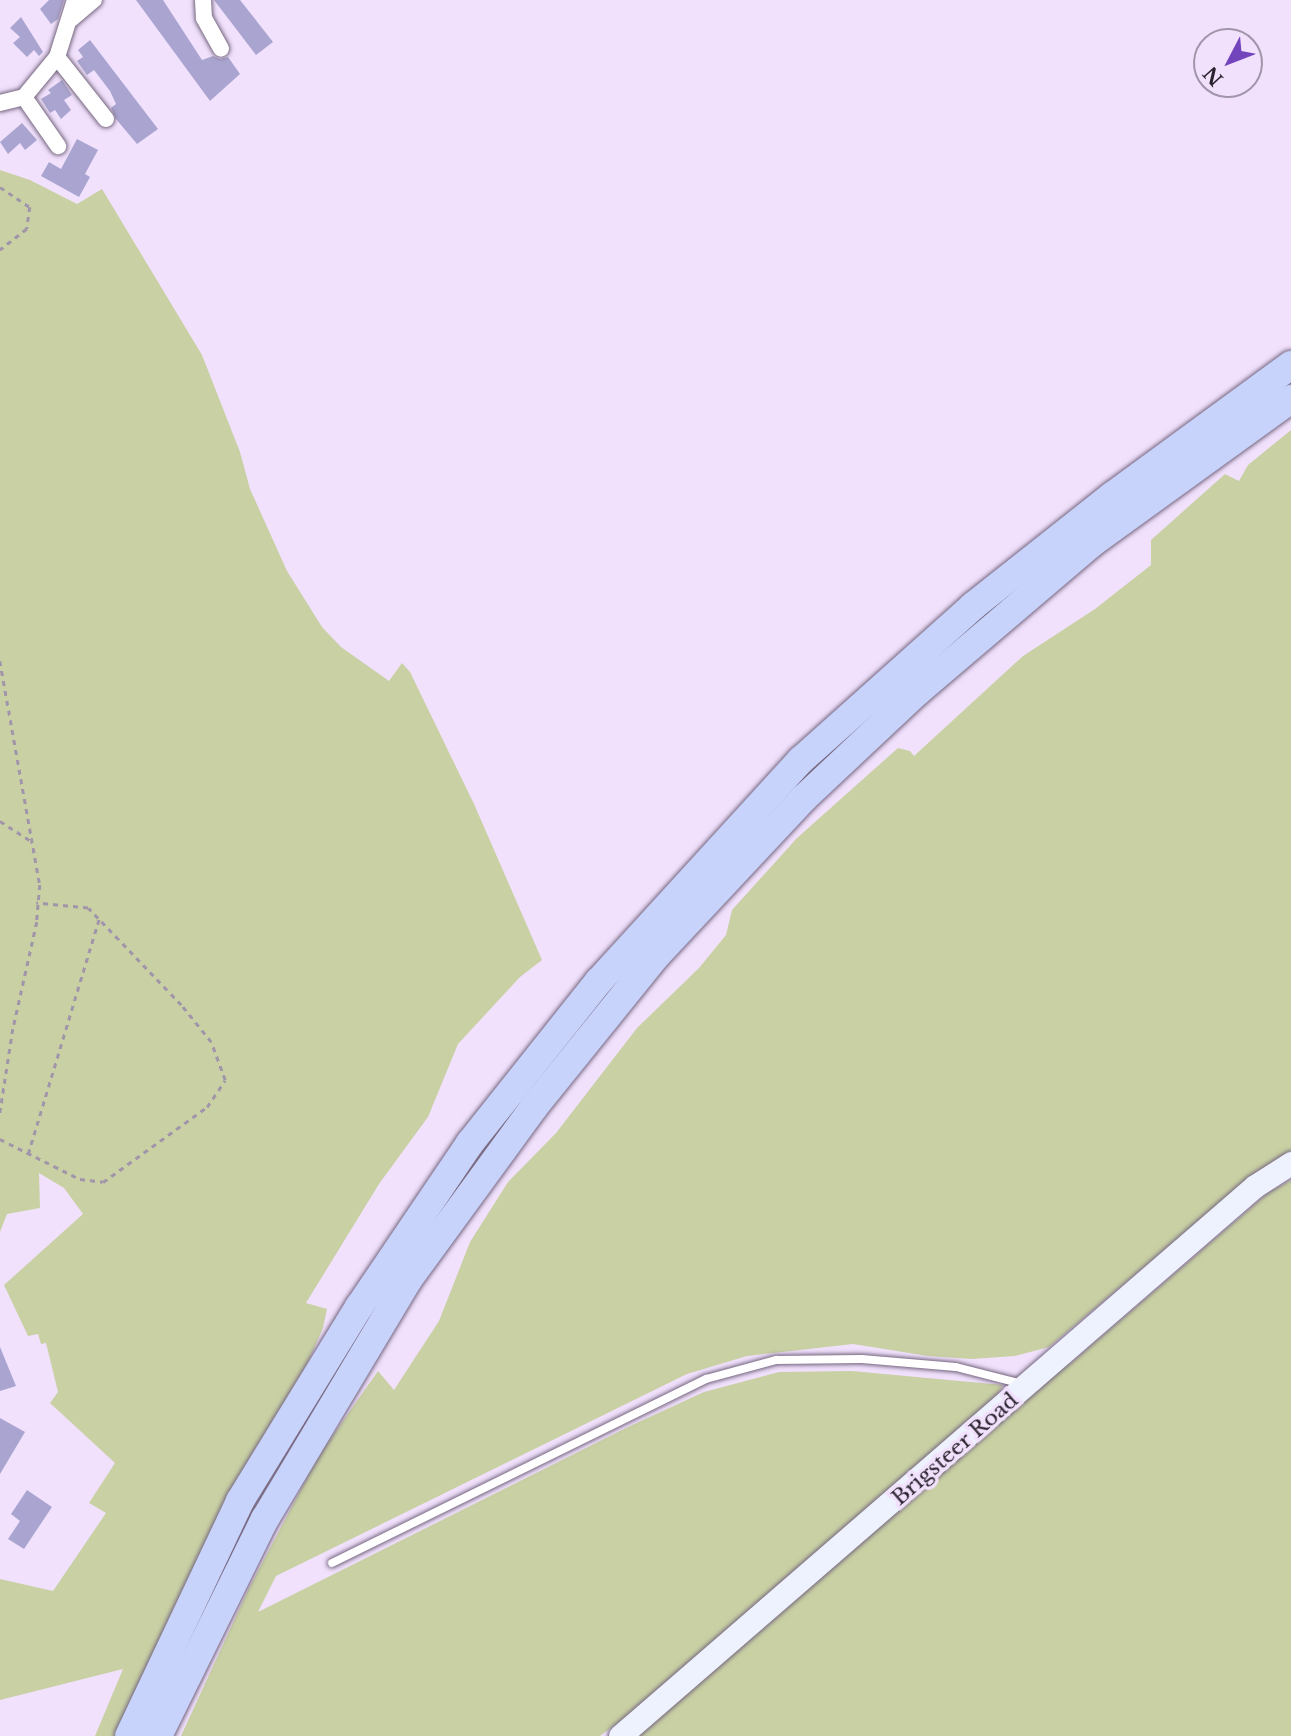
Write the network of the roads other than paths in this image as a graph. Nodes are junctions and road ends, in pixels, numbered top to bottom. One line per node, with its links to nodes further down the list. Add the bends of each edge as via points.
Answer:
1 (75, 0): 4 (street)
2 (94, 0): 4 (street)
3 (204, 0): 5 (street, via 204,19)
4 (71, 19): 6 (street)
5 (221, 49)
6 (57, 57): 7 (street); 9 (street)
7 (24, 96): 8 (street); 10 (street)
8 (0, 103)
9 (106, 119)
10 (58, 146)
11 (1291, 365): 16 (highway, via 1112,496 973,606 802,760 598,981 470,1143 359,1307 240,1501)
12 (1291, 399): 17 (highway, via 1092,543 917,692 804,798 656,957 534,1107 408,1280 265,1519)
13 (1291, 1163): 14 (street, Brigsteer Road, via 1255,1186)
14 (1028, 1385): 15 (lane, via 956,1367 862,1359 776,1360 706,1379); 18 (street, Brigsteer Road)
15 (332, 1563)
16 (129, 1736)
17 (158, 1736)
18 (620, 1736)

